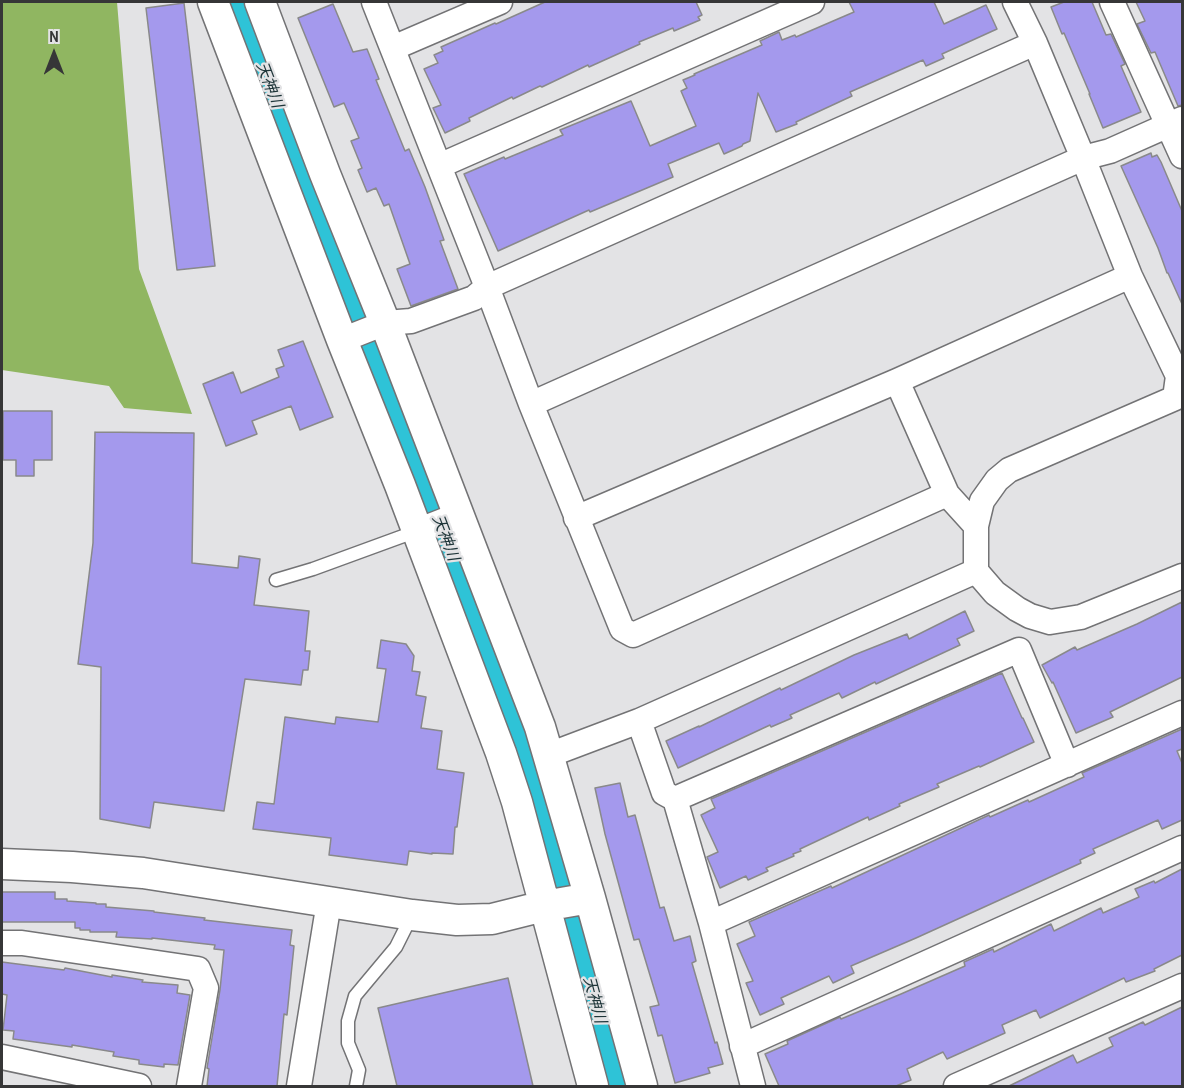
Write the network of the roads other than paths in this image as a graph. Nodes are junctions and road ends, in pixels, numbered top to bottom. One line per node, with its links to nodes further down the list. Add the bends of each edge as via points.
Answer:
1 (213, 2): 17 (street)
2 (260, 2): 16 (street)
3 (374, 2): 9 (street)
4 (500, 2): 9 (street)
5 (812, 2): 13 (street)
6 (1015, 2): 8 (street)
7 (1112, 2): 10 (street)
8 (1035, 44): 12 (street); 15 (street)
9 (393, 48): 13 (street)
10 (1176, 122): 11 (street); 12 (street, via 1110,151)
11 (1182, 156)
12 (1083, 158): 14 (street); 19 (street)
13 (439, 166): 15 (street)
14 (1130, 276): 18 (street); 23 (street, via 1178,376 1175,398 1009,470 982,501)
15 (487, 287): 16 (street, via 474,298 411,321); 19 (street)
16 (386, 323): 17 (street); 22 (street)
17 (342, 340): 22 (street)
18 (897, 381): 20 (street); 21 (street)
19 (531, 404): 21 (street)
20 (947, 494): 21 (street, via 633,635 622,629); 23 (street)
21 (576, 518)
22 (439, 522): 26 (lane); 29 (street, via 540,727); 35 (street, via 517,802)
23 (976, 526): 24 (street)
24 (976, 571): 25 (street, via 994,592 1017,609 1050,622 1081,617); 28 (street)
25 (1182, 576)
26 (276, 580)
27 (1182, 713): 30 (street)
28 (639, 721): 29 (street); 31 (street, via 664,793)
29 (549, 755): 35 (street)
30 (1067, 765): 31 (street, via 1019,650); 37 (street)
31 (675, 799): 37 (street)
32 (1182, 848): 40 (street)
33 (2, 864): 34 (street, via 143,873)
34 (329, 902): 36 (street); 44 (street)
35 (568, 902): 36 (street, via 475,920); 46 (street); 47 (street)
36 (412, 915): 45 (lane, via 396,947 355,996 348,1021 348,1044 359,1070)
37 (711, 923): 40 (street)
38 (2, 943): 43 (street, via 198,969 206,988)
39 (1182, 986): 49 (street)
40 (742, 1046): 48 (street)
41 (2, 1057): 42 (street)
42 (139, 1086)
43 (189, 1086)
44 (299, 1086)
45 (356, 1086)
46 (593, 1086)
47 (642, 1086)
48 (753, 1086)
49 (956, 1086)

